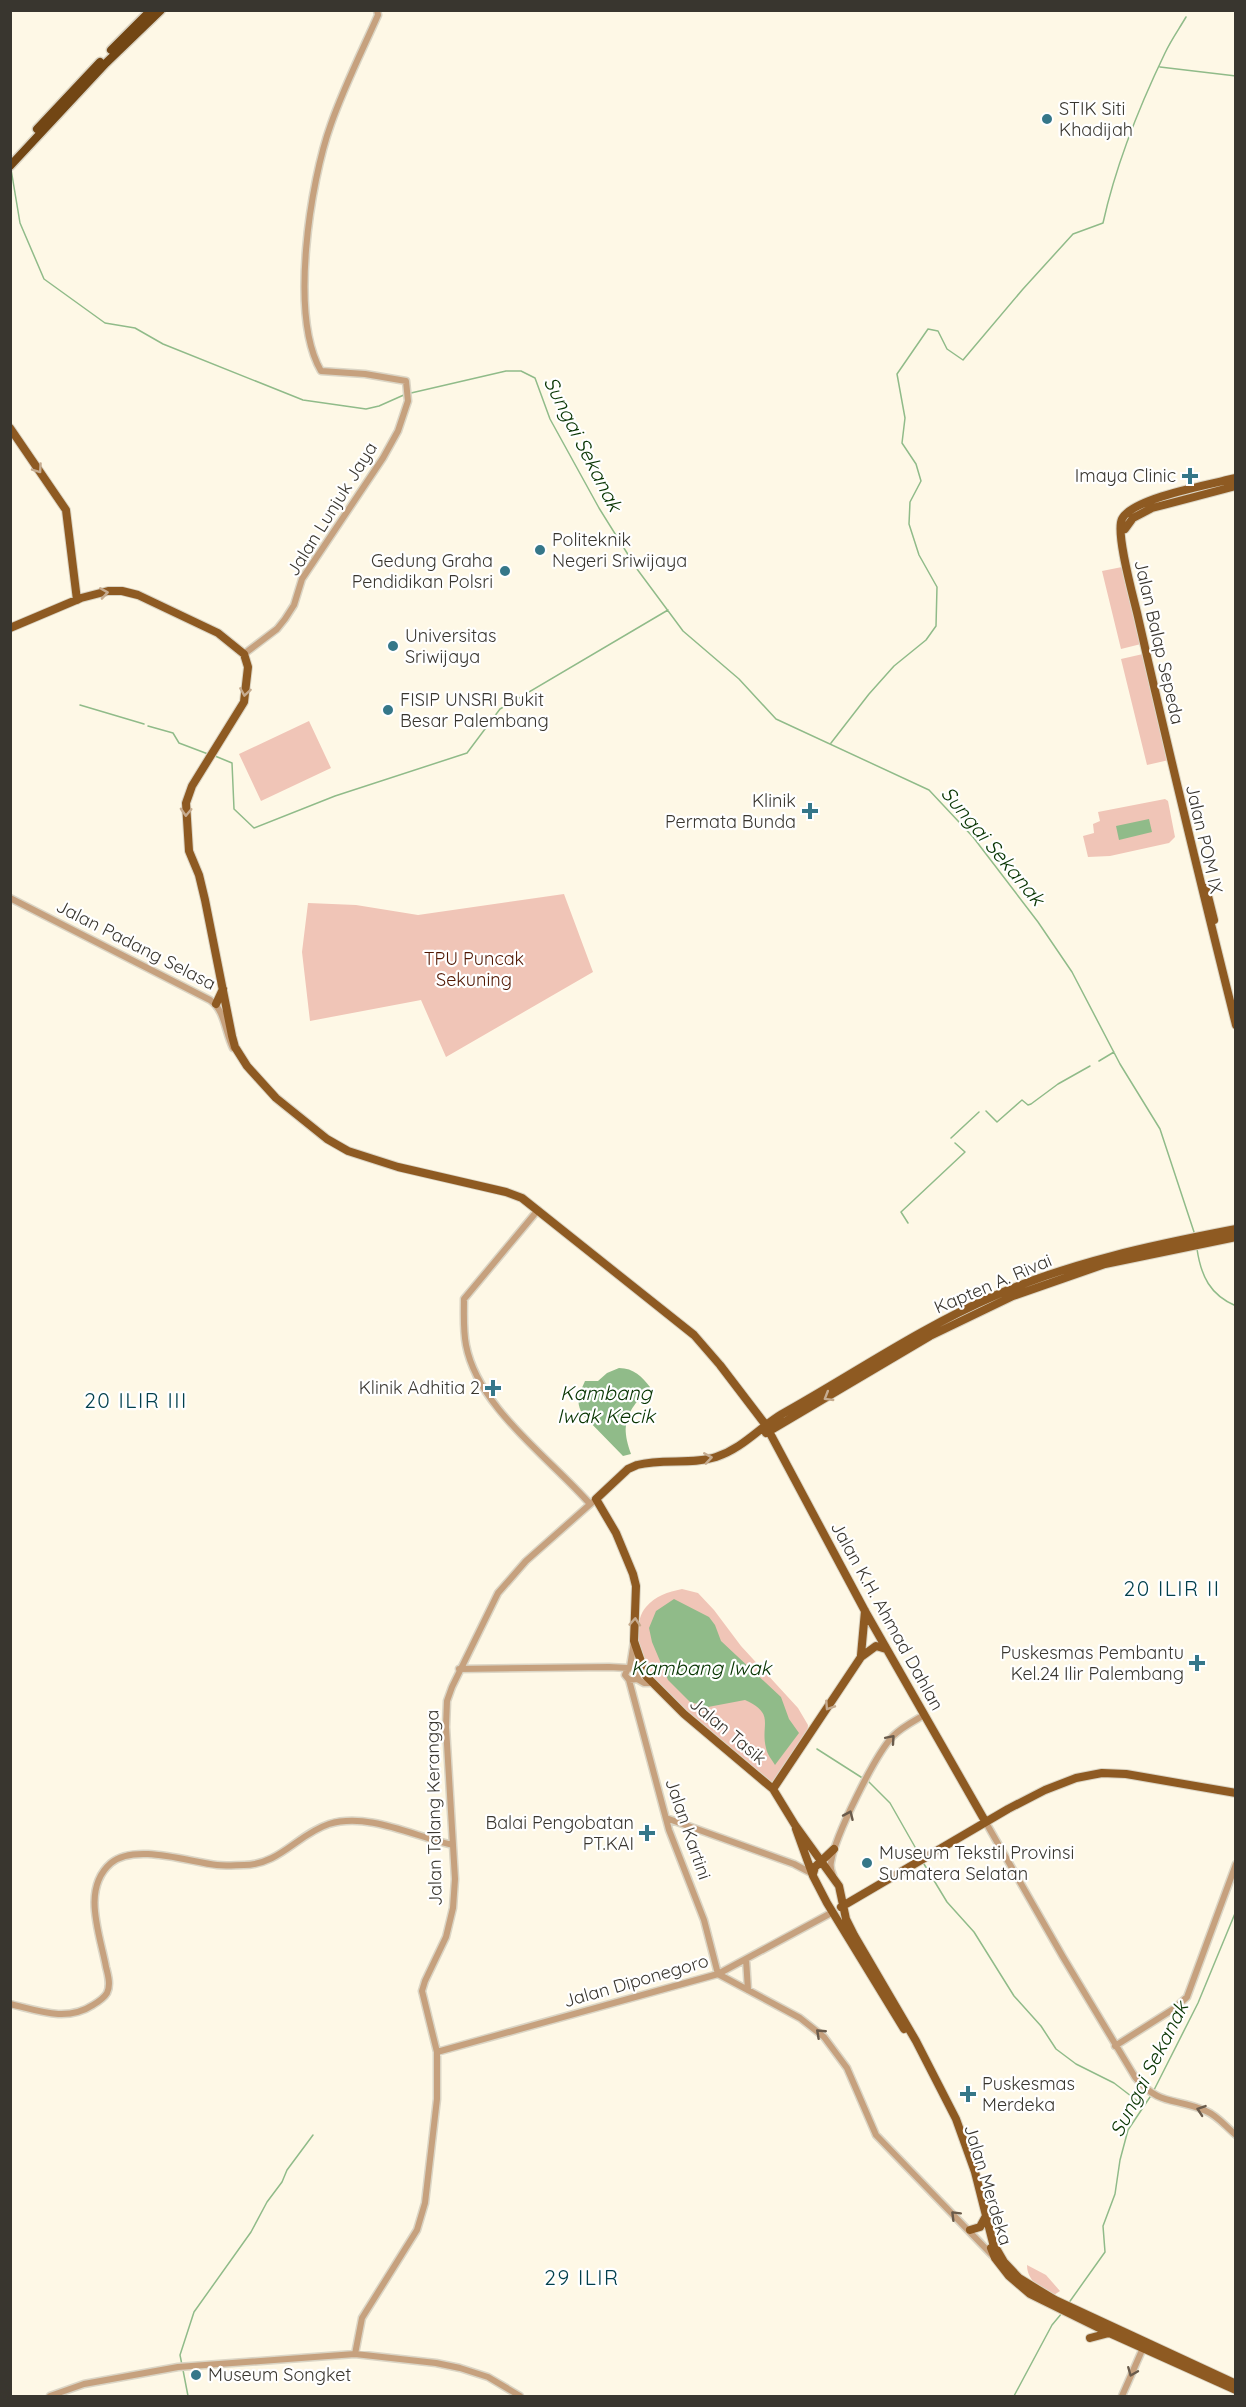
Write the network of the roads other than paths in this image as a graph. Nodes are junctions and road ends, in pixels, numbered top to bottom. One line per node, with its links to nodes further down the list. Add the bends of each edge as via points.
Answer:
1 (151, 10): 4 (highway, via 49,114)
2 (161, 10): 4 (highway)
3 (377, 10): 12 (street, Jalan Lunjuk Jaya, via 331,124 321,160 307,256 305,317 321,371 406,381 408,396 394,438 302,579 291,610 277,629)
4 (14, 157): 5 (highway)
5 (10, 166)
6 (10, 428): 10 (main road, one-way to 10, via 66,510)
7 (1236, 478): 9 (main road, via 1146,502 1128,512)
8 (1236, 486): 9 (main road, via 1152,508)
9 (1122, 528): 13 (main road, Jalan Balap Sepeda)
10 (77, 600): 11 (main road); 12 (main road, one-way to 12, via 108,591 138,595 218,633)
11 (10, 628)
12 (244, 654): 15 (main road, Jalan K.H. Ahmad Dahlan, one-way to 15, via 248,668 244,702 192,786 186,803 189,851 199,875)
13 (1172, 763): 17 (main road, Jalan POM IX); 18 (main road, Jalan POM IX)
14 (10, 898): 16 (street, Jalan Padang Selasa)
15 (223, 988): 16 (main road); 19 (main road, Jalan K.H. Ahmad Dahlan, via 235,1047)
16 (216, 1004): 19 (street, Jalan Padang Selasa, via 231,1046)
17 (1236, 1005)
18 (1236, 1025)
19 (247, 1066): 20 (main road, Jalan K.H. Ahmad Dahlan, via 276,1098 348,1151 398,1167 513,1193)
20 (538, 1210): 24 (main road, Jalan K.H. Ahmad Dahlan, via 694,1335); 25 (street, via 464,1299 466,1345 479,1378 495,1403 529,1444)
21 (1236, 1229): 23 (main road, Kapten A. Rivai)
22 (1236, 1237): 23 (main road, Kapten A. Rivai)
23 (1203, 1239): 24 (main road, Kapten A. Rivai, via 1105,1264 1002,1301 930,1336)
24 (767, 1428): 25 (main road, Kapten A. Rivai, one-way to 24, via 637,1465 715,1457 738,1448); 26 (main road, Jalan K.H. Ahmad Dahlan)
25 (593, 1502): 27 (main road, Jalan Tasik, one-way to 25, via 633,1574 616,1533); 30 (street, Jalan Talang Kerangga, via 509,1578 492,1602)
26 (865, 1611): 28 (main road, Jalan K.H. Ahmad Dahlan); 29 (main road)
27 (634, 1641): 31 (street); 32 (main road, Jalan Tasik, via 642,1669)
28 (888, 1650): 29 (main road, via 876,1646); 33 (main road, Jalan K.H. Ahmad Dahlan)
29 (861, 1657): 34 (main road, one-way to 34)
30 (459, 1669): 31 (street, via 616,1667); 41 (street, Jalan Talang Kerangga, via 447,1701 446,1727)
31 (631, 1675): 32 (street); 36 (street, Jalan Kartini)
32 (651, 1683): 34 (main road, Jalan Tasik)
33 (924, 1715): 37 (main road, Jalan K.H. Ahmad Dahlan); 42 (street, one-way to 33, via 885,1746 893,1735)
34 (773, 1789): 39 (main road, Jalan Tasik)
35 (1236, 1793): 37 (main road, via 1126,1773 1102,1773 1056,1785)
36 (666, 1818): 38 (street); 40 (street, Jalan Kartini)
37 (986, 1821): 50 (main road); 57 (street)
38 (681, 1823): 40 (street); 45 (street)
39 (795, 1825): 43 (main road, Jalan Merdeka); 44 (main road, Jalan Merdeka)
40 (669, 1830): 54 (street, Jalan Kartini, via 704,1920)
41 (453, 1845): 56 (street, via 381,1825 339,1823 318,1829 272,1860 253,1865 217,1865 146,1853 114,1860 95,1892 95,1914 109,1982 105,1996 72,2015); 58 (street, Jalan Talang Kerangga, via 455,1879 449,1926 422,1991)
42 (834, 1849): 43 (main road); 48 (street, via 830,1864)
43 (820, 1859): 44 (street); 47 (main road); 48 (main road, Jalan Merdeka)
44 (809, 1861): 45 (street); 47 (main road, Jalan Merdeka)
45 (794, 1864): 47 (street)
46 (1236, 1864): 57 (street, via 1186,1997)
47 (813, 1874): 52 (main road, Jalan Merdeka)
48 (833, 1876): 49 (main road, Jalan Merdeka)
49 (839, 1886): 50 (main road, via 850,1896); 51 (main road, Jalan Merdeka)
50 (866, 1892): 51 (main road)
51 (843, 1906): 52 (main road); 60 (main road, Jalan Merdeka, via 854,1935 956,2119 975,2172)
52 (833, 1912): 53 (street, Jalan Diponegoro); 60 (main road, Jalan Merdeka, via 934,2083 952,2121)
53 (746, 1959): 54 (street, Jalan Diponegoro); 55 (street)
54 (718, 1974): 55 (street); 58 (street, Jalan Diponegoro)
55 (748, 1990): 61 (street, one-way to 55, via 885,2147 847,2068 824,2037 800,2018)
56 (10, 2004)
57 (1115, 2046): 59 (street, one-way to 57, via 1208,2112 1159,2098 1146,2090)
58 (437, 2053): 68 (street, Jalan Talang Kerangga, via 436,2108 423,2214 406,2251 362,2318)
59 (1236, 2135)
60 (985, 2220): 61 (main road, via 977,2229); 62 (main road, Jalan Merdeka); 63 (main road, Jalan Merdeka, via 1004,2262 1019,2278)
61 (970, 2230): 62 (street)
62 (995, 2258): 63 (main road, Jalan Merdeka, via 1017,2285)
63 (1056, 2304): 64 (main road, Jalan Merdeka)
64 (1070, 2311): 65 (main road, Jalan Merdeka); 67 (main road, Jalan Merdeka)
65 (1109, 2333): 66 (main road); 67 (main road, Jalan Merdeka)
66 (1090, 2338)
67 (1146, 2346): 69 (main road, Jalan Merdeka); 70 (main road, Jalan Merdeka); 73 (street, one-way to 73)
68 (355, 2354): 71 (street, via 178,2367 84,2384); 72 (street, via 466,2369)
69 (1236, 2384)
70 (1236, 2390)
71 (50, 2397)
72 (520, 2397)
73 (1122, 2397)

